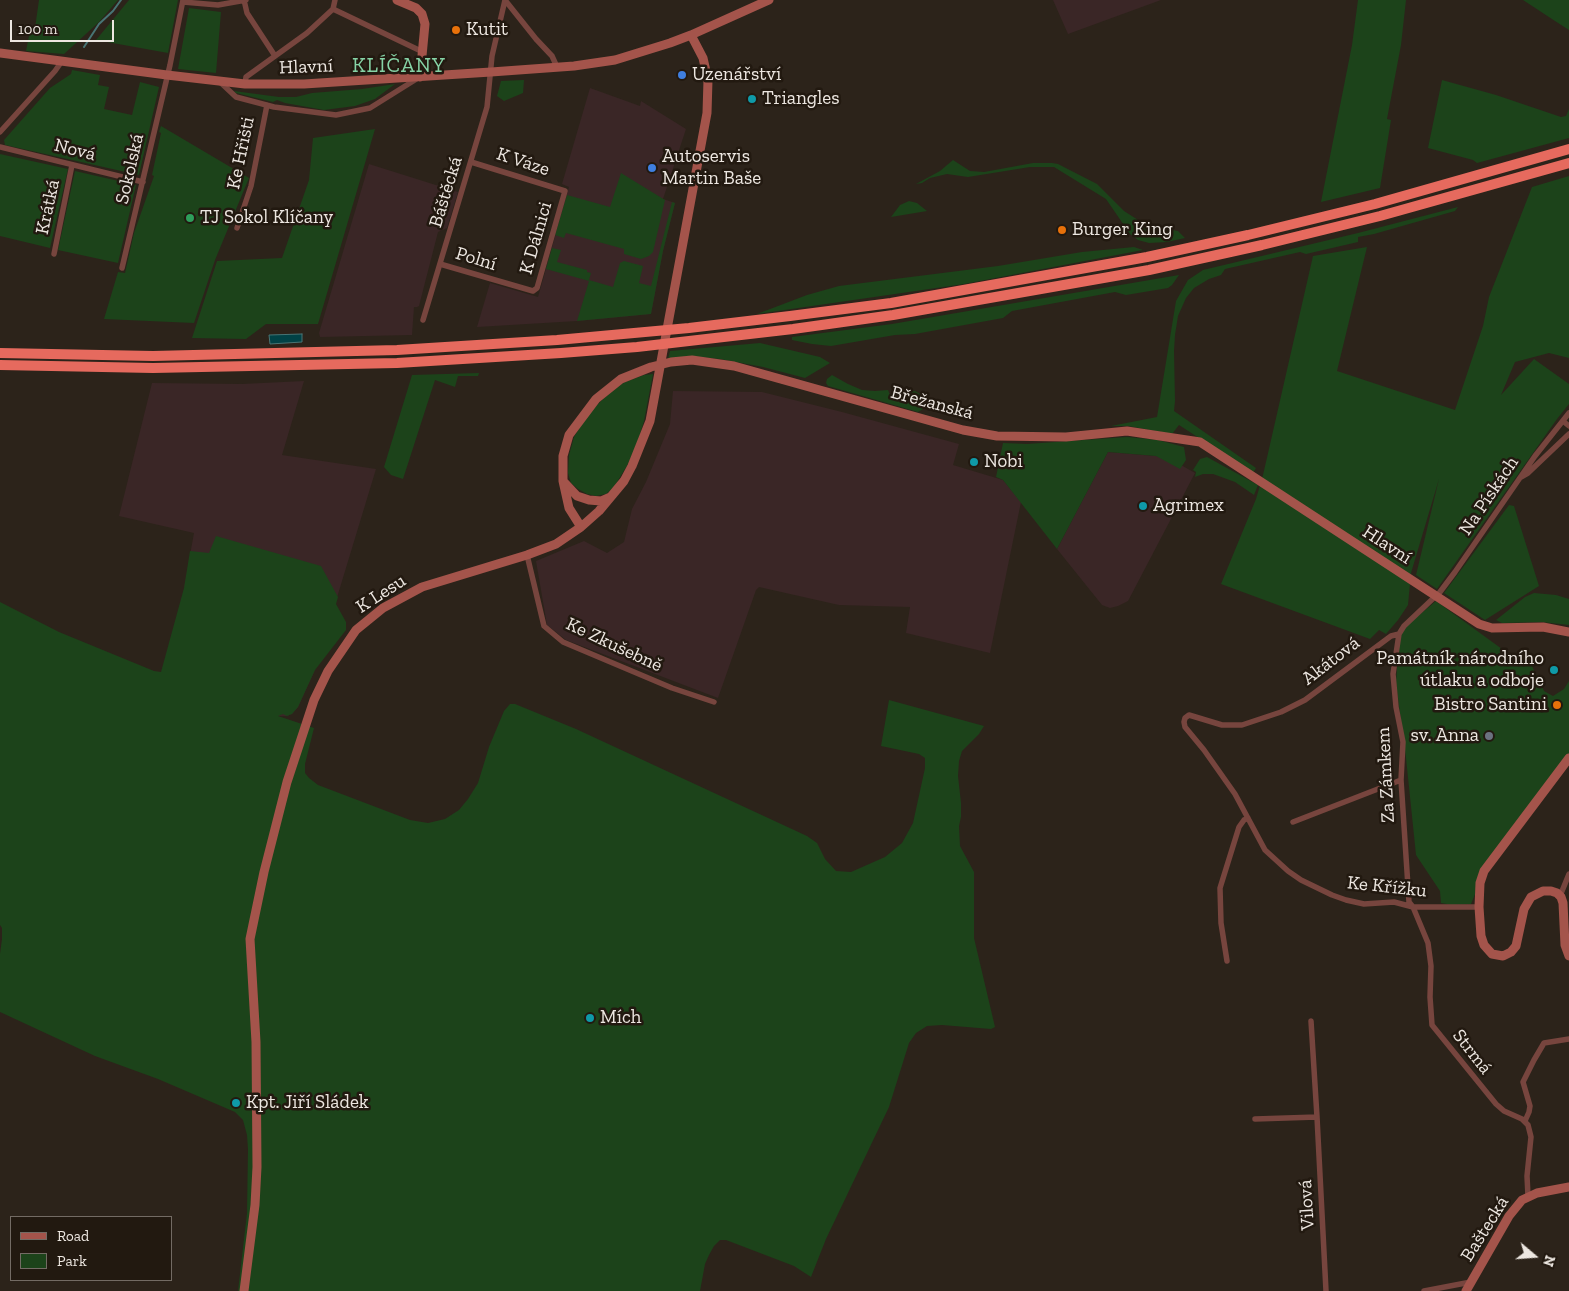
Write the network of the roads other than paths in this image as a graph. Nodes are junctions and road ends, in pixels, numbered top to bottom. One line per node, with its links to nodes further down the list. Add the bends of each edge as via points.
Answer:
1 (245, 0): 6 (street, via 218,5); 11 (street, via 247,13)
2 (334, 0): 7 (street)
3 (397, 0): 9 (street, via 422,14 425,24)
4 (505, 0): 13 (street, via 552,56); 14 (street, Báštěcká)
5 (769, 0): 8 (street, Hlavní)
6 (183, 1): 15 (street, Sokolská)
7 (333, 9): 9 (street); 11 (street)
8 (691, 35): 13 (street, Hlavní, via 615,60); 43 (street, via 703,58 708,102 650,421 632,466)
9 (423, 52): 16 (street)
10 (0, 53): 12 (street, Hlavní)
11 (275, 56): 18 (street, via 246,77)
12 (62, 61): 15 (street, Hlavní); 20 (street)
13 (557, 67): 14 (street, Hlavní)
14 (491, 72): 16 (street, Hlavní); 23 (street, Báštěcká, via 487,107)
15 (167, 76): 17 (street, Hlavní); 26 (street, Sokolská)
16 (420, 77): 18 (street, Hlavní); 19 (street, via 370,108 336,115)
17 (220, 82): 18 (street, Hlavní); 19 (street, Ke Hřišti, via 236,97)
18 (245, 84)
19 (267, 105): 28 (street, Ke Hřišti, via 251,186)
20 (0, 132)
21 (0, 147): 25 (street, Nová)
22 (1569, 149): 34 (highway, via 1375,204 1248,235 891,303 587,338 397,350 153,356)
23 (471, 162): 27 (street, K Váze); 30 (street, Báštěcká)
24 (1569, 163): 35 (highway, via 1380,216 1149,270 893,315 793,329 637,347 397,363 153,368)
25 (72, 166): 26 (street, Nová); 29 (street, Krátká)
26 (143, 182): 31 (street, Sokolská)
27 (565, 191): 32 (street, K Dálnici, via 537,288)
28 (238, 228)
29 (54, 254)
30 (440, 264): 32 (street, Polní); 33 (street, Báštěcká)
31 (122, 268)
32 (533, 292)
33 (424, 320)
34 (0, 353)
35 (0, 365)
36 (1569, 414): 37 (street, Na Pískách)
37 (1564, 421): 38 (street); 41 (street, Na Pískách)
38 (1569, 426)
39 (1569, 434): 41 (street)
40 (1200, 442): 42 (street, Břežanská, via 1127,431 1066,437 997,436 963,430 734,366 692,360 651,367 621,379 596,399 569,436 563,456); 46 (street, Hlavní)
41 (1521, 477): 46 (street, Na Pískách, via 1456,572)
42 (563, 481): 43 (street, via 577,496 589,500 601,501); 44 (street, Břežanská, via 569,508)
43 (612, 496): 44 (street)
44 (581, 527): 45 (street, K Lesu, via 556,544)
45 (527, 555): 49 (street, Ke Zkušebně, via 544,626 563,642); 69 (street, K Lesu, via 422,586 383,608 356,630 328,671 314,700 287,782 250,940 256,1042 257,1167)
46 (1435, 596): 47 (street, Hlavní, via 1487,627 1548,627); 48 (street)
47 (1569, 632)
48 (1399, 634): 51 (street, Za Zámkem, via 1393,674 1403,742); 52 (street, Akátová, via 1391,636 1305,700 1281,712 1242,726 1191,715 1185,718 1185,727)
49 (714, 702)
50 (1569, 758): 58 (street, via 1484,872)
51 (1401, 780): 54 (street); 57 (street, Za Zámkem, via 1409,902)
52 (1242, 807): 53 (street, Ke Křížku)
53 (1248, 818): 57 (street, Ke Křížku, via 1265,850 1301,880 1346,900 1364,904 1394,902); 60 (street, via 1239,827 1220,888)
54 (1293, 822)
55 (1569, 874): 56 (street)
56 (1560, 896): 58 (street, via 1545,891 1531,897 1523,913 1516,946 1503,956 1492,954 1484,945); 59 (street)
57 (1413, 907): 58 (street, Ke Křížku); 65 (street, Strmá, via 1428,943 1432,1024 1496,1104)
58 (1479, 907)
59 (1569, 956)
60 (1227, 961)
61 (1312, 1021): 63 (street, Vilová)
62 (1569, 1039): 65 (street, via 1544,1043 1534,1060 1523,1082 1530,1106)
63 (1317, 1117): 64 (street); 70 (street, Vilová)
64 (1255, 1119)
65 (1525, 1121): 67 (street, via 1531,1137)
66 (1569, 1187): 67 (street, Baštecká)
67 (1528, 1196): 68 (street, Baštecká, via 1512,1212)
68 (1471, 1282): 71 (street); 72 (street, Baštecká)
69 (244, 1291)
70 (1326, 1291)
71 (1424, 1291)
72 (1466, 1291)

